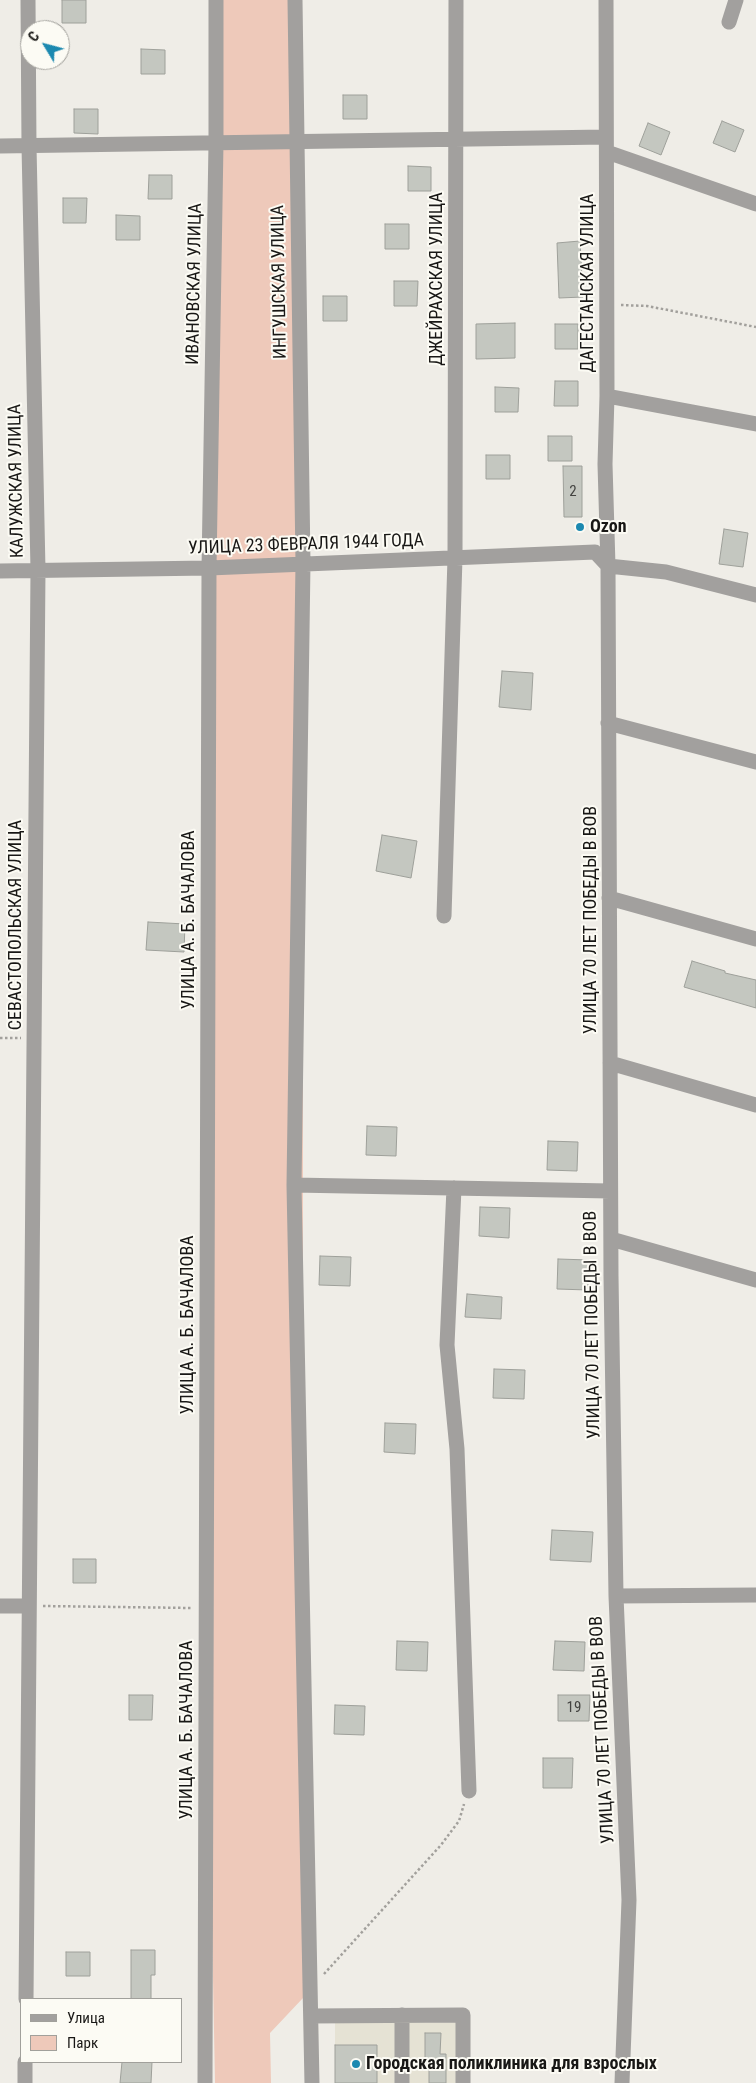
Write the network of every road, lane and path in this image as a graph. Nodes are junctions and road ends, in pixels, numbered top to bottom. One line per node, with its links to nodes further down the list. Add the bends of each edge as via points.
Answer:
1 (28, 0): 13 (street, КАЛУЖСКАЯ УЛИЦА)
2 (216, 0): 10 (street, ИВАНОВСКАЯ УЛИЦА)
3 (295, 0): 9 (street, ИНГУШСКАЯ УЛИЦА)
4 (456, 0): 8 (street, ДЖЕЙРАХСКАЯ УЛИЦА)
5 (606, 0): 11 (street, ДАГЕСТАНСКАЯ УЛИЦА)
6 (736, 0): 7 (street)
7 (729, 22)
8 (456, 140): 9 (street); 11 (street); 19 (street, ДЖЕЙРАХСКАЯ УЛИЦА)
9 (297, 142): 10 (street); 20 (street, ИНГУШСКАЯ УЛИЦА)
10 (216, 143): 13 (street); 22 (street, ИВАНОВСКАЯ УЛИЦА)
11 (606, 144): 14 (street); 15 (street, ДАГЕСТАНСКАЯ УЛИЦА)
12 (0, 146): 13 (street)
13 (29, 146): 23 (street, КАЛУЖСКАЯ УЛИЦА)
14 (756, 204)
15 (607, 305): 16 (path, via 647,306); 17 (street, ДАГЕСТАНСКАЯ УЛИЦА)
16 (756, 327)
17 (607, 396): 18 (street); 21 (street, ДАГЕСТАНСКАЯ УЛИЦА)
18 (756, 424)
19 (455, 558): 20 (street, УЛИЦА 23 ФЕВРАЛЯ 1944 ГОДА); 21 (street, УЛИЦА 23 ФЕВРАЛЯ 1944 ГОДА, via 596,552); 29 (street, ДЖЕЙРАХСКАЯ УЛИЦА)
20 (303, 563): 22 (street, УЛИЦА 23 ФЕВРАЛЯ 1944 ГОДА); 35 (street, ИНГУШСКАЯ УЛИЦА)
21 (608, 566): 25 (street, via 666,572); 26 (street, УЛИЦА 70 ЛЕТ ПОБЕДЫ В ВОВ)
22 (209, 568): 23 (street, УЛИЦА 23 ФЕВРАЛЯ 1944 ГОДА); 44 (street, УЛИЦА А. Б. БАЧАЛОВА)
23 (38, 570): 24 (street, УЛИЦА 23 ФЕВРАЛЯ 1944 ГОДА); 31 (street, СЕВАСТОПОЛЬСКАЯ УЛИЦА)
24 (0, 571)
25 (756, 595)
26 (608, 723): 27 (street); 28 (street, УЛИЦА 70 ЛЕТ ПОБЕДЫ В ВОВ)
27 (756, 762)
28 (609, 898): 30 (street); 33 (street, УЛИЦА 70 ЛЕТ ПОБЕДЫ В ВОВ)
29 (444, 916)
30 (756, 939)
31 (34, 1037): 32 (path); 43 (street, СЕВАСТОПОЛЬСКАЯ УЛИЦА)
32 (0, 1038)
33 (610, 1063): 34 (street); 37 (street, УЛИЦА 70 ЛЕТ ПОБЕДЫ В ВОВ)
34 (756, 1105)
35 (294, 1185): 36 (street); 46 (street, ИНГУШСКАЯ УЛИЦА)
36 (454, 1188): 37 (street); 45 (street, via 447,1345 457,1449)
37 (610, 1191): 38 (street, УЛИЦА 70 ЛЕТ ПОБЕДЫ В ВОВ)
38 (611, 1239): 39 (street); 41 (street, УЛИЦА 70 ЛЕТ ПОБЕДЫ В ВОВ)
39 (756, 1280)
40 (756, 1595): 41 (street)
41 (616, 1596): 56 (street, УЛИЦА 70 ЛЕТ ПОБЕДЫ В ВОВ, via 629,1900)
42 (0, 1606): 43 (street)
43 (29, 1606): 44 (path); 47 (street, СЕВАСТОПОЛЬСКАЯ УЛИЦА)
44 (206, 1608): 52 (street, УЛИЦА А. Б. БАЧАЛОВА)
45 (469, 1791): 46 (path, via 459,1821 441,1845)
46 (310, 1990): 49 (street, ИНГУШСКАЯ УЛИЦА)
47 (26, 1998)
48 (402, 2015): 49 (street); 54 (street); 55 (street, via 463,2015)
49 (311, 2016): 53 (street, ИНГУШСКАЯ УЛИЦА)
50 (25, 2063): 51 (street)
51 (25, 2083)
52 (205, 2083)
53 (312, 2083)
54 (402, 2083)
55 (463, 2083)
56 (622, 2083)

